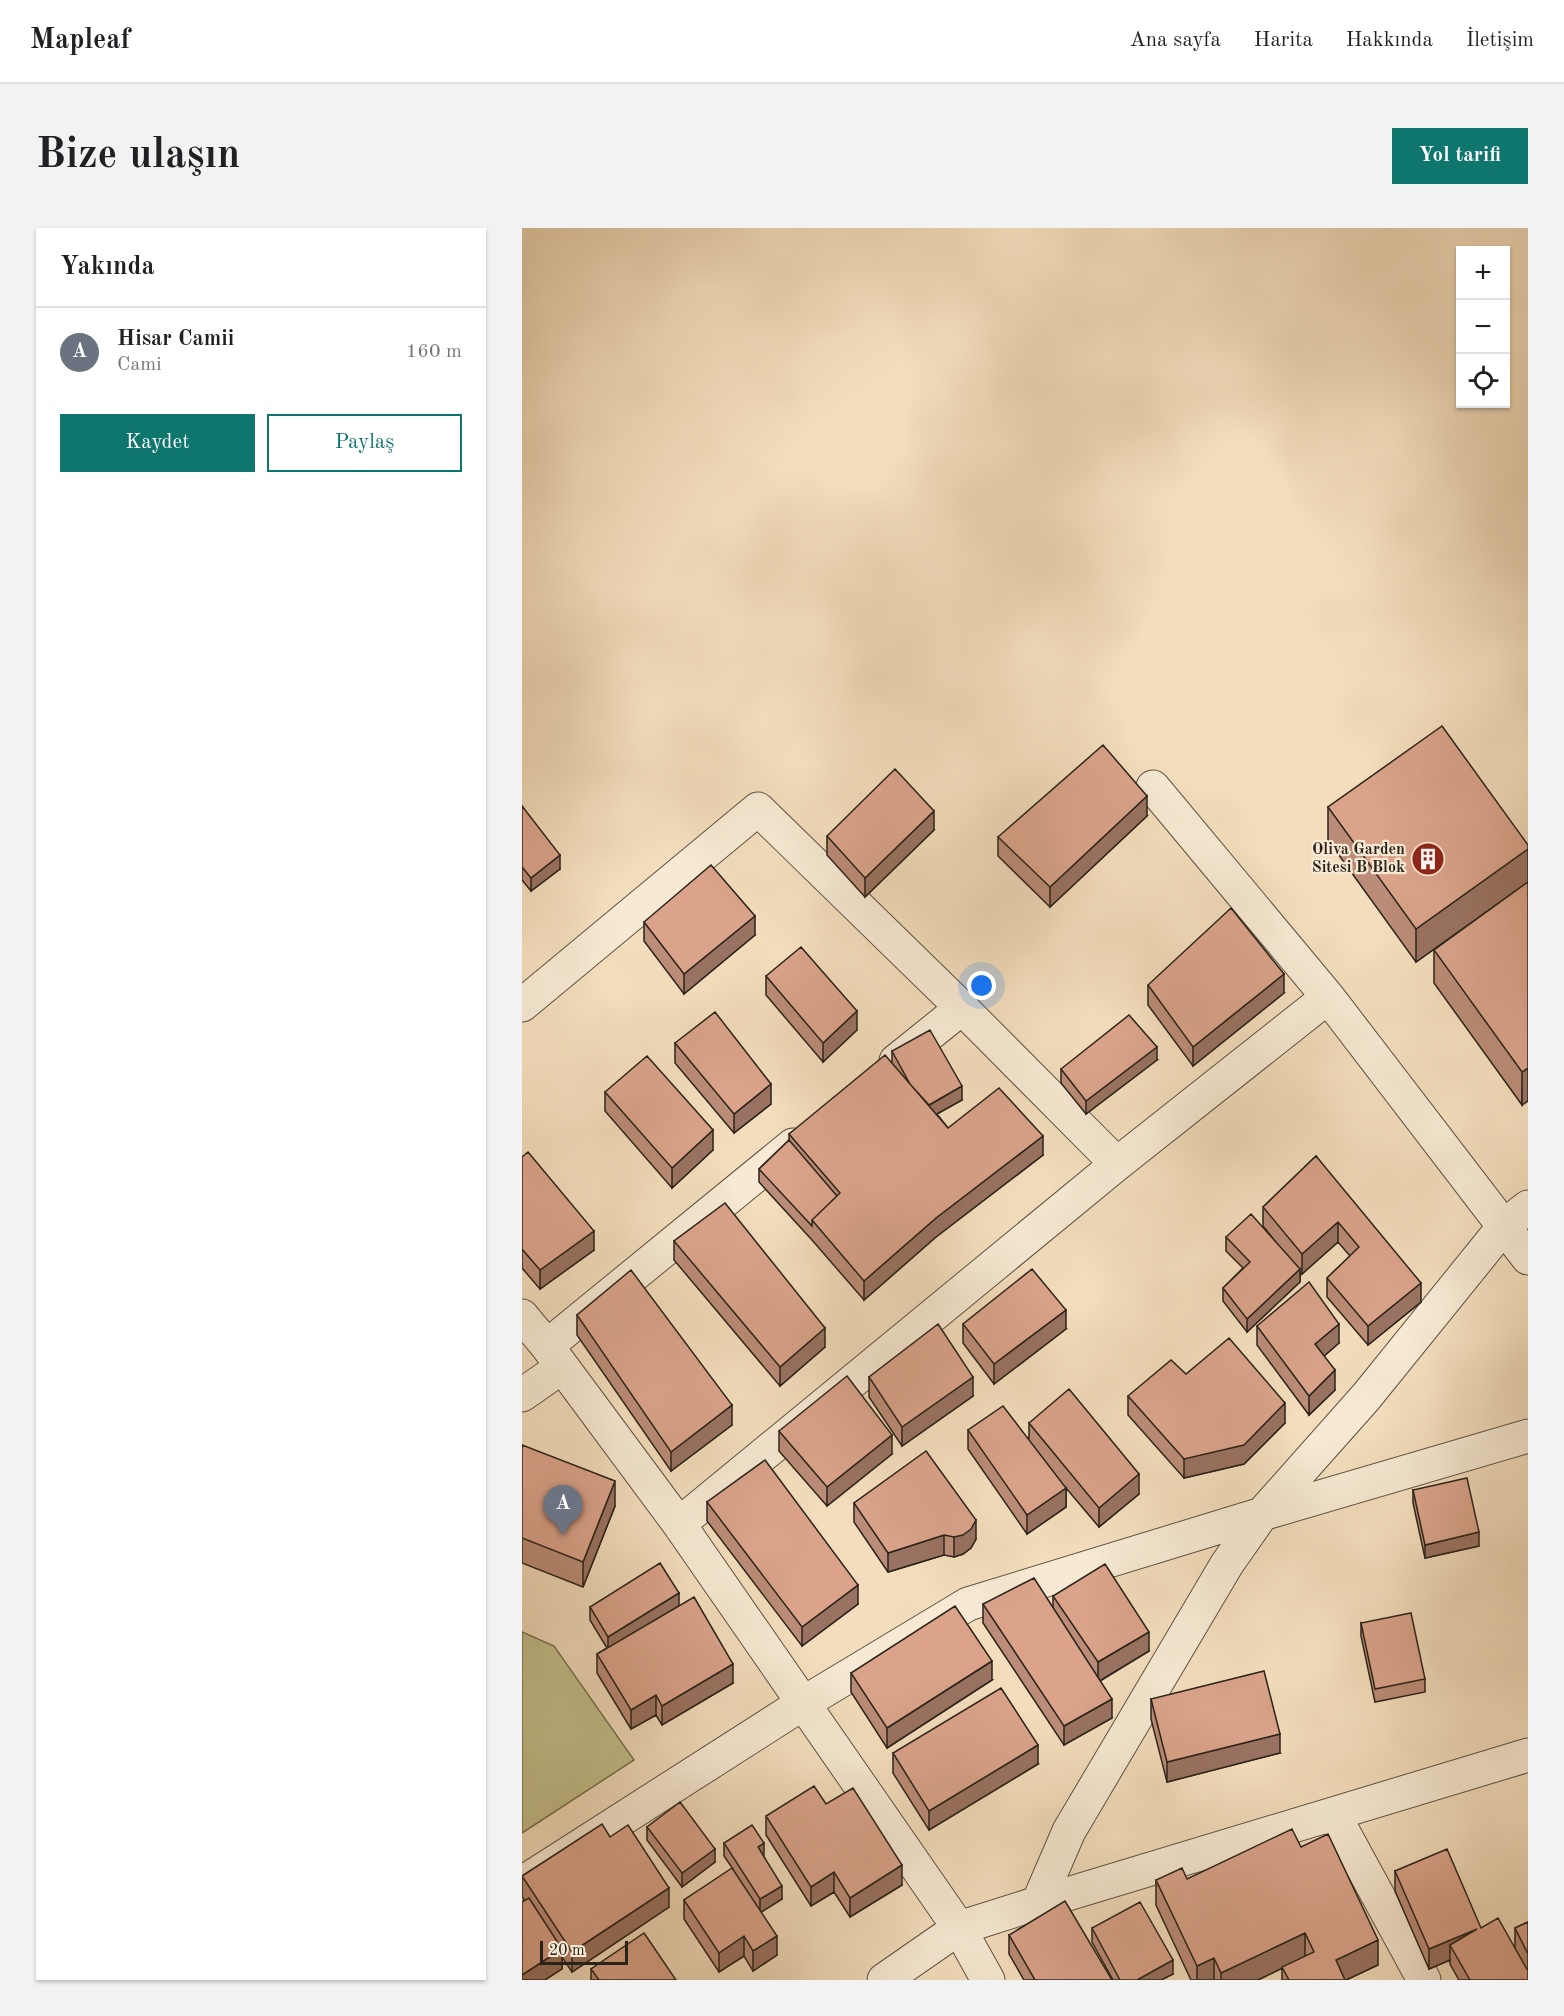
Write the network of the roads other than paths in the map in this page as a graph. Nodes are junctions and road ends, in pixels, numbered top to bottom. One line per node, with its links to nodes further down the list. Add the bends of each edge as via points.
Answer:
1 (1153, 787): 2 (street)
2 (1328, 997): 7 (street); 8 (street)
3 (522, 1005): 4 (street, via 758,809)
4 (962, 1008): 5 (street); 7 (street)
5 (870, 1083)
6 (814, 1128): 11 (street)
7 (1117, 1164): 15 (street)
8 (1516, 1216): 9 (street); 14 (street, via 1366,1397)
9 (1528, 1258)
10 (522, 1316): 11 (street)
11 (555, 1356): 12 (street); 15 (street)
12 (522, 1395)
13 (1528, 1436): 14 (street)
14 (1262, 1514): 16 (street, via 968,1604); 20 (street, via 1227,1564 1069,1831)
15 (679, 1524): 16 (street)
16 (802, 1704): 19 (street); 21 (street)
17 (1528, 1755): 18 (street)
18 (1334, 1815): 20 (street); 24 (street)
19 (522, 1884)
20 (1038, 1903): 21 (street)
21 (958, 1928): 22 (street); 23 (street)
22 (884, 1980)
23 (988, 1980)
24 (1424, 1980)

